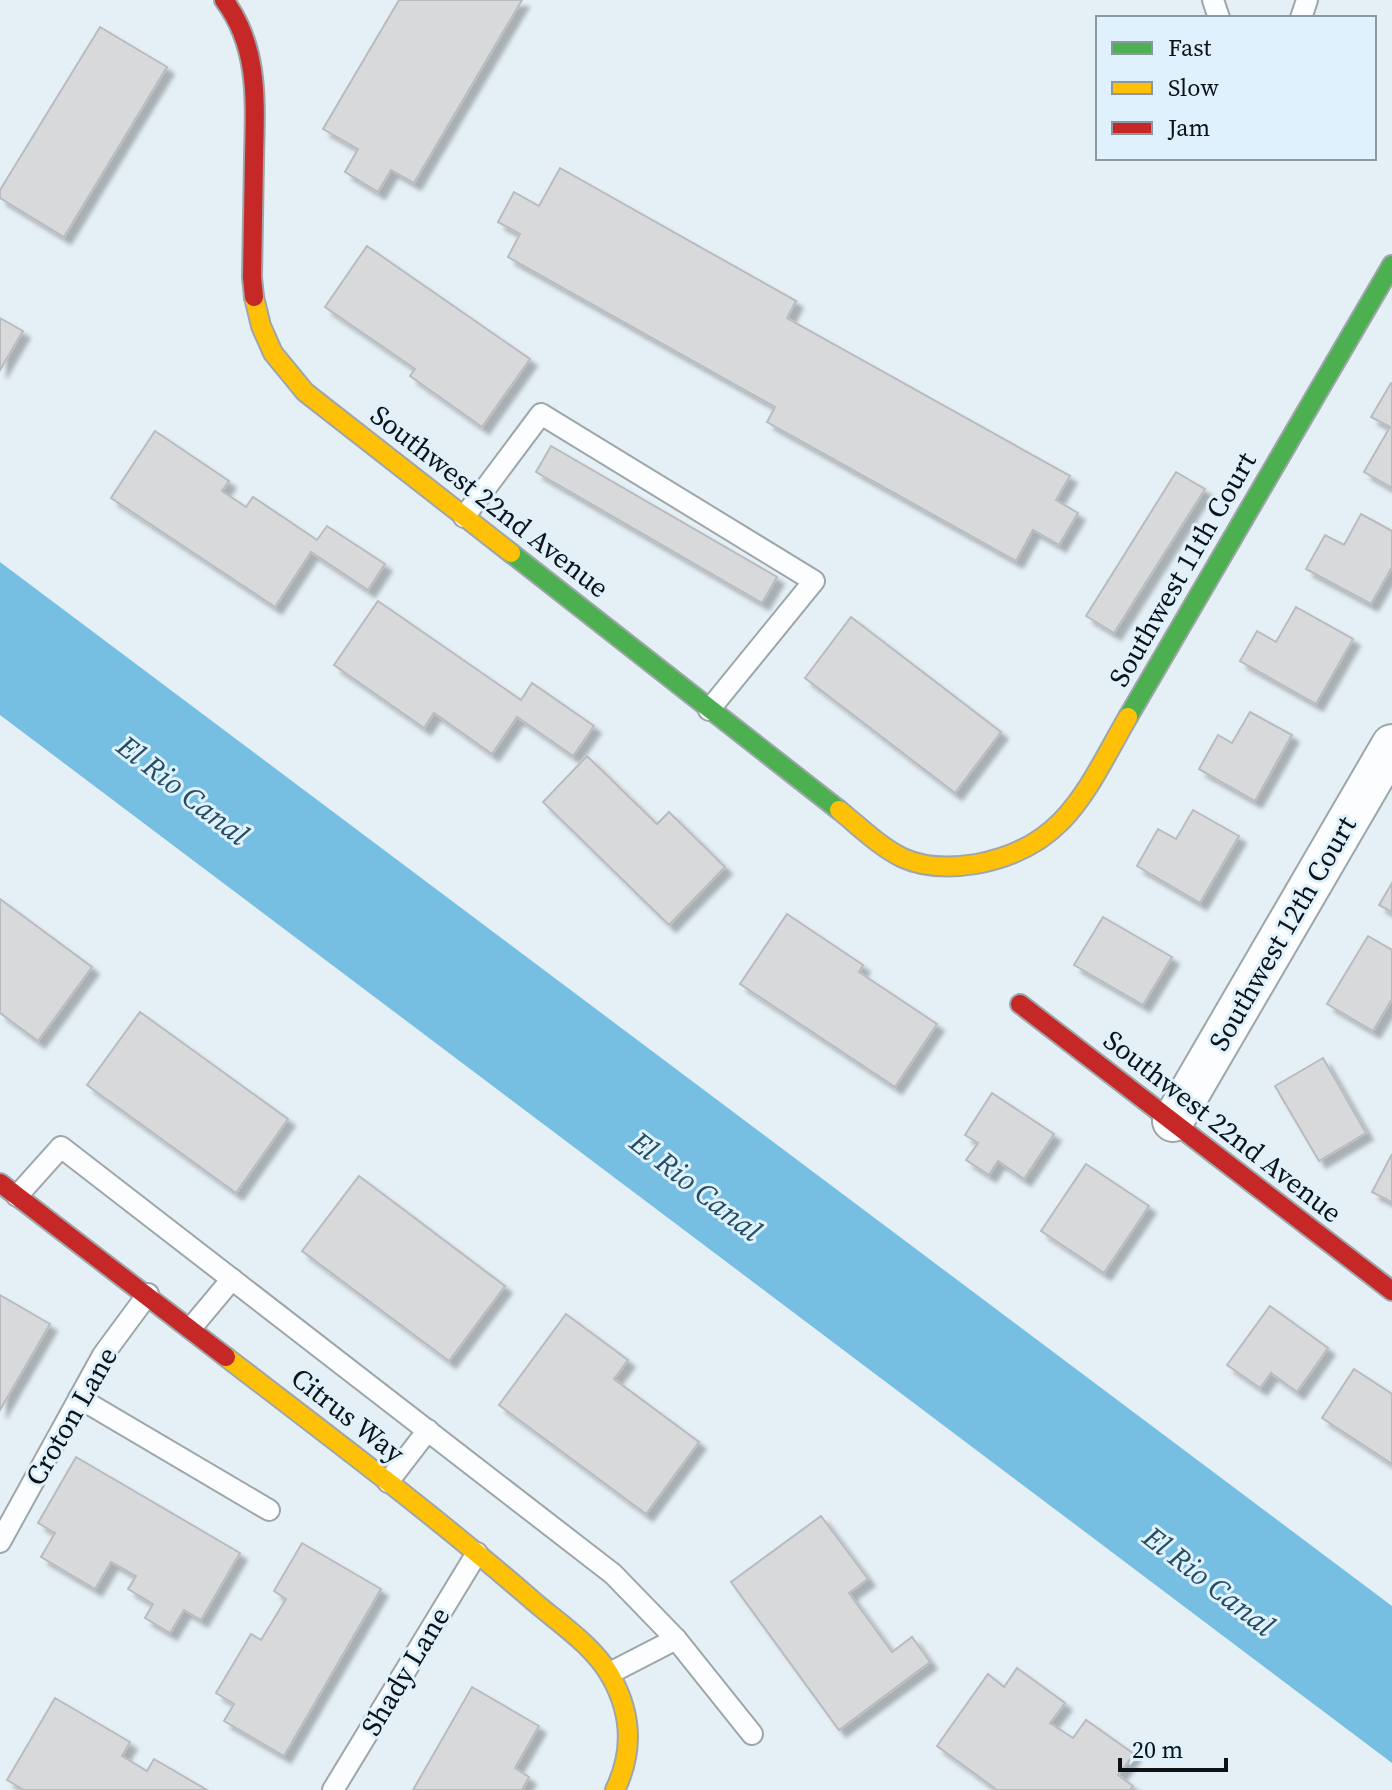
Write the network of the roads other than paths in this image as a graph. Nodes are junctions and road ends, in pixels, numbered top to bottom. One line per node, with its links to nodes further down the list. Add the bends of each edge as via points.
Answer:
1 (230, 3): 3 (street, Southwest 22nd Avenue, via 248,44 255,82 252,277 260,328 271,352 305,392)
2 (1392, 265): 6 (street, Southwest 11th Court, via 1064,822 1038,843)
3 (464, 517): 4 (street, Southwest 22nd Avenue); 4 (lane, via 541,414 814,581)
4 (709, 710): 6 (street, Southwest 22nd Avenue, via 906,859 932,865)
5 (1392, 745): 8 (street, Southwest 12th Court)
6 (984, 863)
7 (1020, 1004): 8 (street, Southwest 22nd Avenue)
8 (1173, 1121): 12 (street, Southwest 22nd Avenue)
9 (0, 1183): 10 (street, Citrus Way)
10 (17, 1196): 11 (lane, via 61,1147); 13 (street, Citrus Way)
11 (232, 1279): 14 (lane); 16 (lane)
12 (1392, 1291)
13 (148, 1294): 14 (street, Citrus Way); 15 (lane, Croton Lane)
14 (191, 1328): 17 (street, Citrus Way)
15 (79, 1398): 18 (lane); 19 (lane, Croton Lane)
16 (428, 1430): 17 (lane); 21 (lane, via 613,1574)
17 (388, 1482): 20 (street, Citrus Way)
18 (269, 1510)
19 (0, 1542)
20 (477, 1553): 22 (street, Citrus Way, via 593,1652); 24 (lane, Shady Lane)
21 (676, 1639): 22 (lane); 23 (lane)
22 (610, 1673): 25 (street, Citrus Way, via 629,1720 631,1745)
23 (752, 1734)
24 (333, 1790)
25 (615, 1790)

